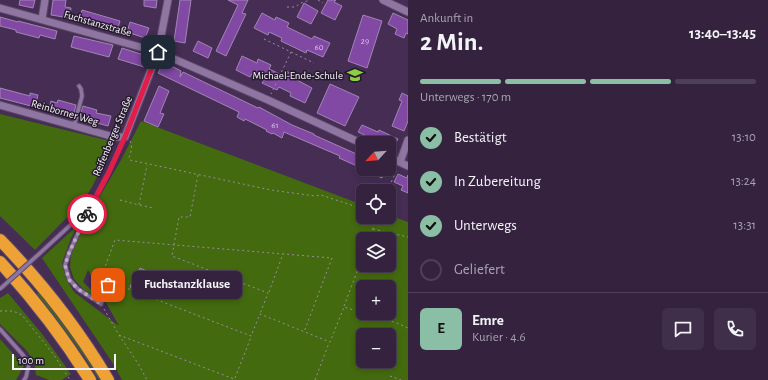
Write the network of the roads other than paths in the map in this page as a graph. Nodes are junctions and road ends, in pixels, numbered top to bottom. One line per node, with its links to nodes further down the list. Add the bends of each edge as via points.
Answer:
1 (45, 0): 6 (street)
2 (168, 0): 7 (street, Reifenberger Straße)
3 (383, 0): 5 (street)
4 (0, 8): 6 (street, Fuchstanzstraße)
5 (408, 12)
6 (42, 19): 7 (street, Fuchstanzstraße)
7 (158, 52): 11 (street, Reifenberger Straße); 13 (street, Fuchstanzstraße)
8 (79, 86): 10 (lane, via 82,96)
9 (0, 105): 10 (street, Reinborner Weg)
10 (74, 126): 11 (street, Reinborner Weg)
11 (127, 138): 17 (lane, Reifenberger Straße)
12 (408, 140): 15 (street)
13 (356, 141)
14 (396, 160): 15 (street)
15 (400, 162): 16 (street)
16 (408, 166)
17 (90, 207): 21 (lane, via 65,265 69,280 101,304 108,285); 22 (lane, Reifenberger Straße, bridge)
18 (0, 240): 27 (highway, via 64,314)
19 (0, 262): 23 (highway)
20 (0, 272): 23 (highway)
21 (98, 280)
22 (0, 289)
23 (34, 301): 26 (highway)
24 (0, 330): 25 (lane, via 29,364)
25 (24, 380)
26 (90, 380)
27 (108, 380)

